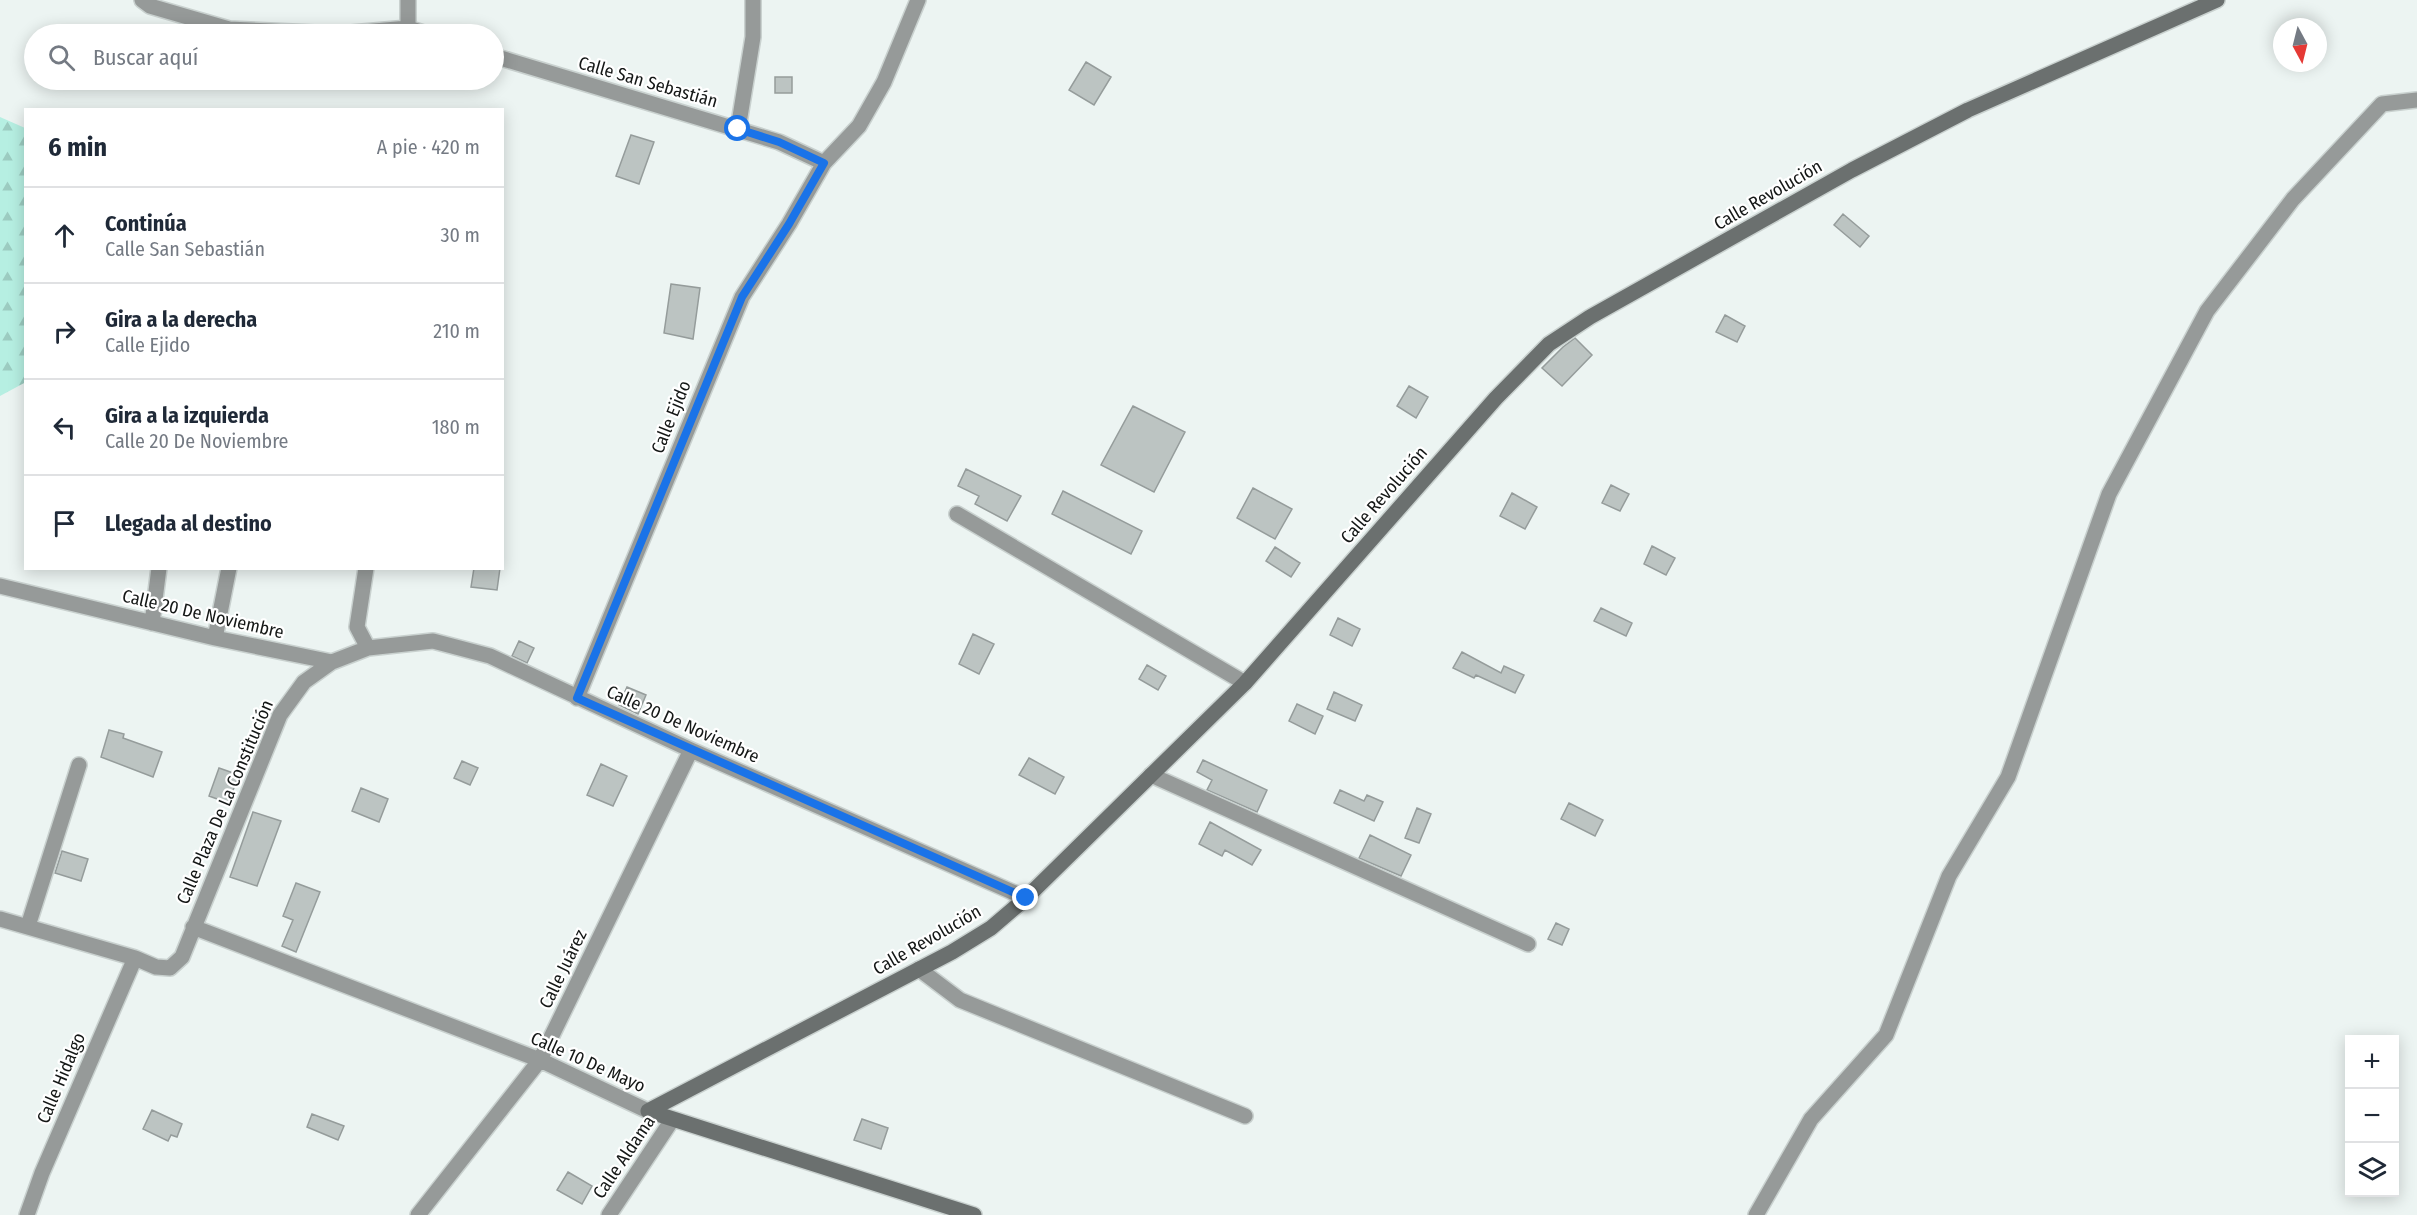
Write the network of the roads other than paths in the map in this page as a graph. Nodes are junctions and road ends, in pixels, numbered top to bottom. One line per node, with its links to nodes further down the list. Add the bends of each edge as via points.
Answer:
1 (142, 0): 6 (street, via 150,6)
2 (408, 0): 7 (street)
3 (753, 0): 10 (street, via 753,37)
4 (918, 0): 11 (street, Calle Ejido, via 884,82 860,126)
5 (2217, 0): 21 (street, Calle Revolución, via 1968,110 1852,170 1549,344 1496,398)
6 (211, 24)
7 (408, 24)
8 (504, 59): 10 (street, Calle San Sebastián)
9 (2417, 100): 41 (street, via 2382,104 2294,199 2207,311 2109,494 2008,777 1949,876 1886,1035 1811,1119)
10 (738, 129): 11 (street, Calle San Sebastián)
11 (824, 163): 22 (street, Calle Ejido, via 742,297)
12 (957, 514): 21 (street)
13 (159, 570): 17 (street)
14 (229, 570): 18 (street)
15 (366, 570): 19 (street, via 357,627)
16 (0, 586): 17 (street, Calle 20 De Noviembre)
17 (152, 623): 18 (street, Calle 20 De Noviembre)
18 (216, 638): 20 (street, Calle 20 De Noviembre)
19 (368, 648): 20 (street, Calle 20 De Noviembre); 22 (street, Calle 20 De Noviembre, via 433,641 490,656)
20 (332, 662): 29 (street, Calle Plaza De La Constitución, via 304,682 280,715)
21 (1245, 682): 25 (street, Calle Revolución)
22 (577, 698): 23 (street, Calle 20 De Noviembre)
23 (691, 750): 26 (street, Calle 20 De Noviembre); 33 (street, Calle Juárez)
24 (80, 765): 28 (street)
25 (1151, 775): 26 (street, Calle Revolución); 30 (street)
26 (1026, 898): 32 (street, Calle Revolución, via 991,928)
27 (0, 919): 28 (street)
28 (28, 926): 31 (street)
29 (193, 927): 31 (street, Calle Plaza De La Constitución, via 182,957 170,968); 33 (street, Calle 10 De Mayo)
30 (1528, 944)
31 (135, 958): 37 (street, Calle Hidalgo, via 46,1162)
32 (919, 969): 34 (street, Calle Revolución); 35 (street, via 960,1000)
33 (540, 1060): 34 (street, Calle 10 De Mayo); 38 (street, Calle Juárez)
34 (648, 1111): 36 (street, Calle 10 De Mayo)
35 (1245, 1116)
36 (672, 1120): 39 (street, Calle Aldama); 40 (street, Calle 10 De Mayo)
37 (27, 1215)
38 (418, 1215)
39 (609, 1215)
40 (974, 1215)
41 (1756, 1215)

